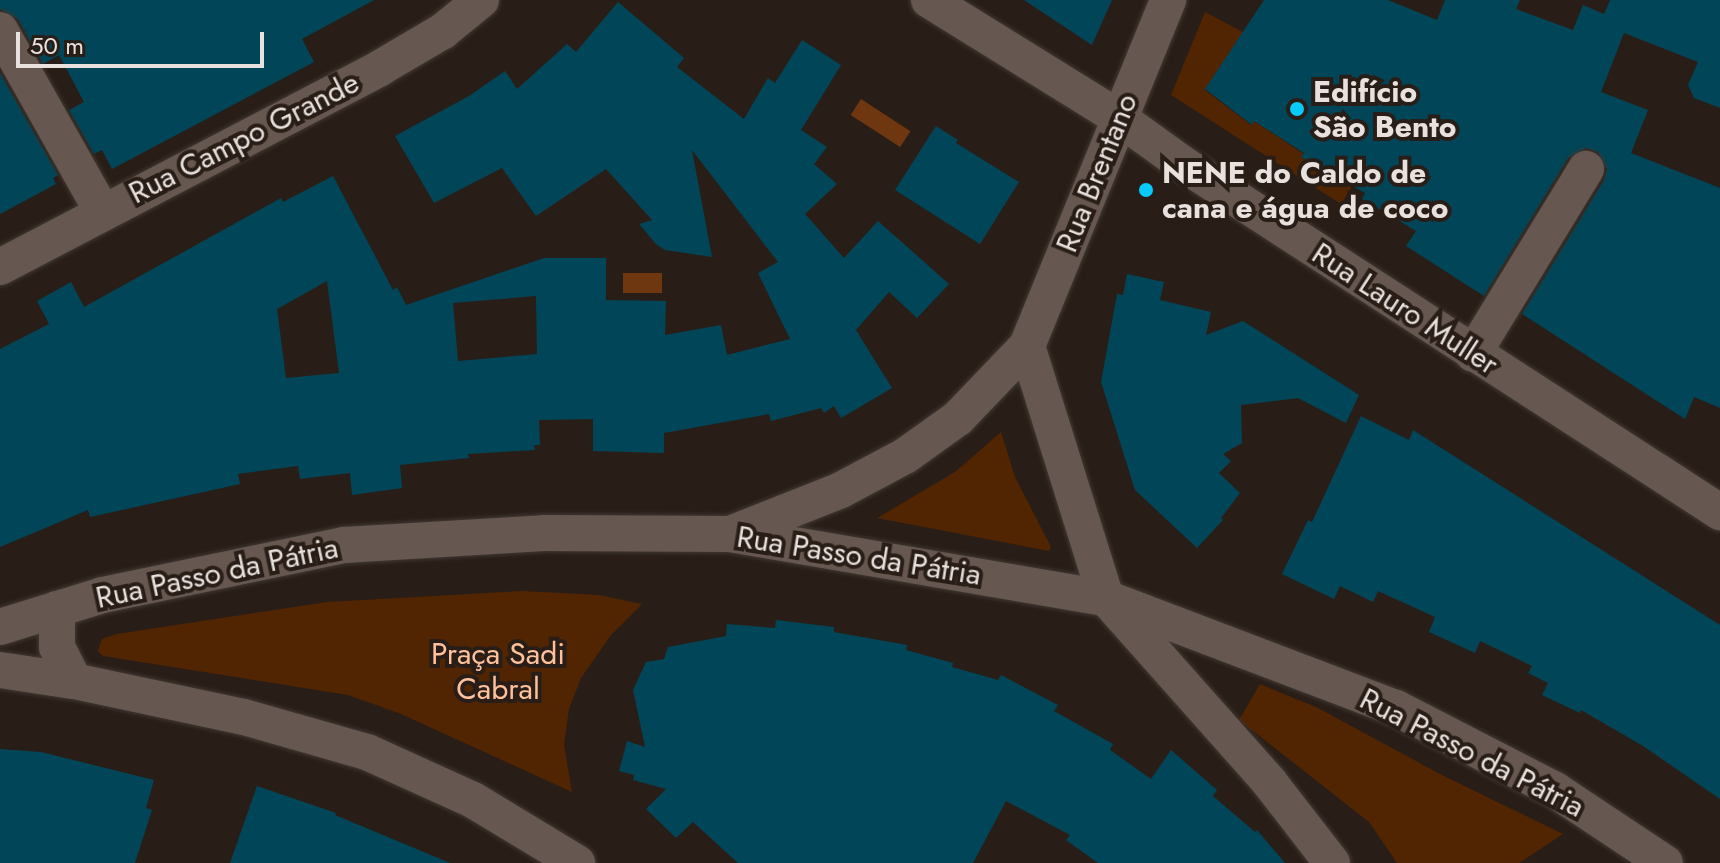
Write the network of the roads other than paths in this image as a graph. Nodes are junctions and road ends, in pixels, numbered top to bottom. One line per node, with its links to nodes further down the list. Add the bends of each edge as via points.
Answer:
1 (481, 0): 7 (street, Rua Campo Grande, via 443,31 380,68)
2 (929, 0): 5 (street, Rua Lauro Muller)
3 (1168, 0): 5 (street, Rua Brentano)
4 (0, 30): 7 (street)
5 (1119, 118): 9 (street, Rua Brentano); 10 (street, Rua Lauro Muller)
6 (1586, 169): 10 (street)
7 (102, 211): 8 (street, Rua Campo Grande)
8 (0, 267)
9 (1027, 346): 12 (street, Rua Brentano, via 958,418 905,456 841,490); 13 (street)
10 (1473, 354): 11 (street, Rua Lauro Muller)
11 (1720, 512)
12 (730, 534): 13 (street, Rua Passo da Pátria); 14 (street, Rua Passo da Pátria, via 544,533 344,545)
13 (1106, 598): 20 (street, via 1270,783); 21 (street, Rua Passo da Pátria, via 1396,708 1555,790)
14 (57, 609): 15 (street, Rua Passo da Pátria); 18 (street, via 57,647)
15 (0, 627)
16 (0, 638): 18 (street)
17 (0, 670): 18 (street)
18 (74, 681): 19 (street, via 244,717 367,752 473,800)
19 (577, 863)
20 (1332, 863)
21 (1665, 863)

